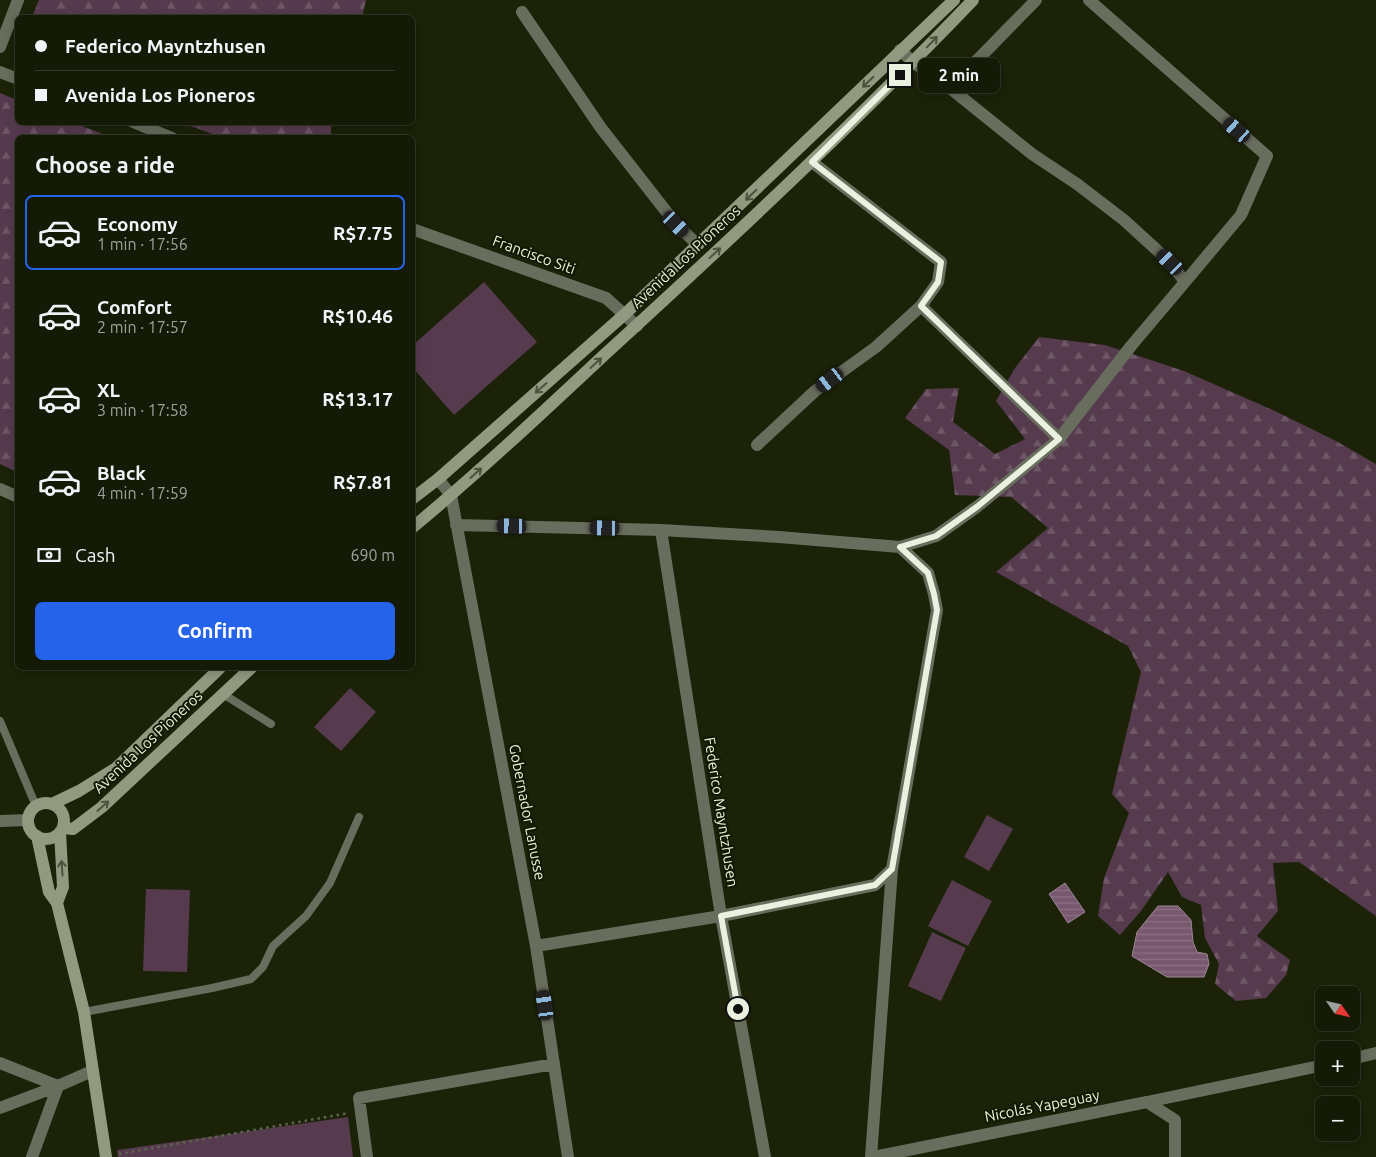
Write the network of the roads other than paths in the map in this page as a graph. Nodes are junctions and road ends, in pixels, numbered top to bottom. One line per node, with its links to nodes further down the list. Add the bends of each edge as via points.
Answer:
1 (18, 0): 7 (street)
2 (954, 0): 8 (main road, Avenida Los Pioneros)
3 (973, 0): 9 (main road, Avenida Los Pioneros, one-way to 3)
4 (1036, 0): 12 (street)
5 (1089, 0): 18 (street, via 1266,156 1241,215)
6 (522, 12): 17 (street, via 601,128 676,224)
7 (0, 47)
8 (900, 50): 9 (street); 17 (main road, Avenida Los Pioneros, one-way to 17)
9 (913, 62): 12 (street); 15 (main road, Avenida Los Pioneros)
10 (0, 72): 11 (street)
11 (15, 78)
12 (950, 88): 18 (street, via 1032,154 1124,220 1170,262)
13 (140, 125): 14 (street)
14 (165, 135)
15 (812, 162): 19 (street, via 941,262 938,282); 21 (main road, Avenida Los Pioneros, one-way to 15)
16 (415, 229): 20 (street, Francisco Siti, via 606,298)
17 (698, 246): 20 (main road, Avenida Los Pioneros)
18 (1185, 282): 22 (street)
19 (921, 306): 22 (street); 23 (street, via 876,347 815,391)
20 (625, 314): 21 (street, Francisco Siti); 24 (main road, Avenida Los Pioneros, one-way to 24)
21 (637, 326): 27 (main road, Avenida Los Pioneros, one-way to 21)
22 (1059, 439): 32 (street, via 936,536)
23 (757, 445)
24 (438, 479): 27 (street, Gobernador Lanusse); 28 (main road, Avenida Los Pioneros)
25 (0, 490): 26 (street)
26 (15, 496)
27 (451, 496): 29 (street, Gobernador Lanusse); 30 (main road, Avenida Los Pioneros)
28 (415, 497)
29 (456, 525): 31 (street); 48 (street, Gobernador Lanusse)
30 (415, 526)
31 (661, 530): 32 (street); 47 (street, Federico Mayntzhusen)
32 (900, 547): 45 (street, via 928,573 937,610)
33 (218, 670): 38 (main road, Avenida Los Pioneros, via 116,768)
34 (249, 670): 35 (main road, Avenida Los Pioneros)
35 (222, 694): 37 (lane); 43 (main road, Avenida Los Pioneros, one-way to 35, via 73,829 102,807)
36 (0, 722): 39 (lane)
37 (271, 724)
38 (52, 804): 39 (main road); 43 (main road, via 63,816)
39 (36, 806): 41 (main road)
40 (360, 817): 49 (lane, via 330,883 306,916 273,946 263,967 251,979)
41 (28, 820): 42 (street); 44 (main road, via 30,829)
42 (0, 821)
43 (61, 830): 44 (main road, via 56,836); 46 (main road, one-way to 43, via 63,887)
44 (37, 836): 46 (main road, via 49,892)
45 (892, 869): 47 (street, via 875,885); 64 (street)
46 (58, 903): 49 (main road)
47 (721, 916): 48 (street); 63 (street, Federico Mayntzhusen)
48 (536, 946): 53 (street, Gobernador Lanusse)
49 (84, 1012): 55 (main road)
50 (1376, 1053): 51 (street)
51 (1360, 1057)
52 (0, 1064): 56 (street)
53 (554, 1064): 61 (street, via 359,1098); 62 (street, Gobernador Lanusse)
54 (1315, 1066): 57 (street, Nicolás Yapeguay)
55 (92, 1071): 56 (street); 60 (main road)
56 (58, 1086): 58 (street); 59 (street)
57 (1147, 1102): 64 (street, Nicolás Yapeguay); 65 (street, via 1175,1120)
58 (0, 1108)
59 (32, 1157)
60 (106, 1157)
61 (368, 1157)
62 (568, 1157)
63 (765, 1157)
64 (872, 1157)
65 (1175, 1157)

